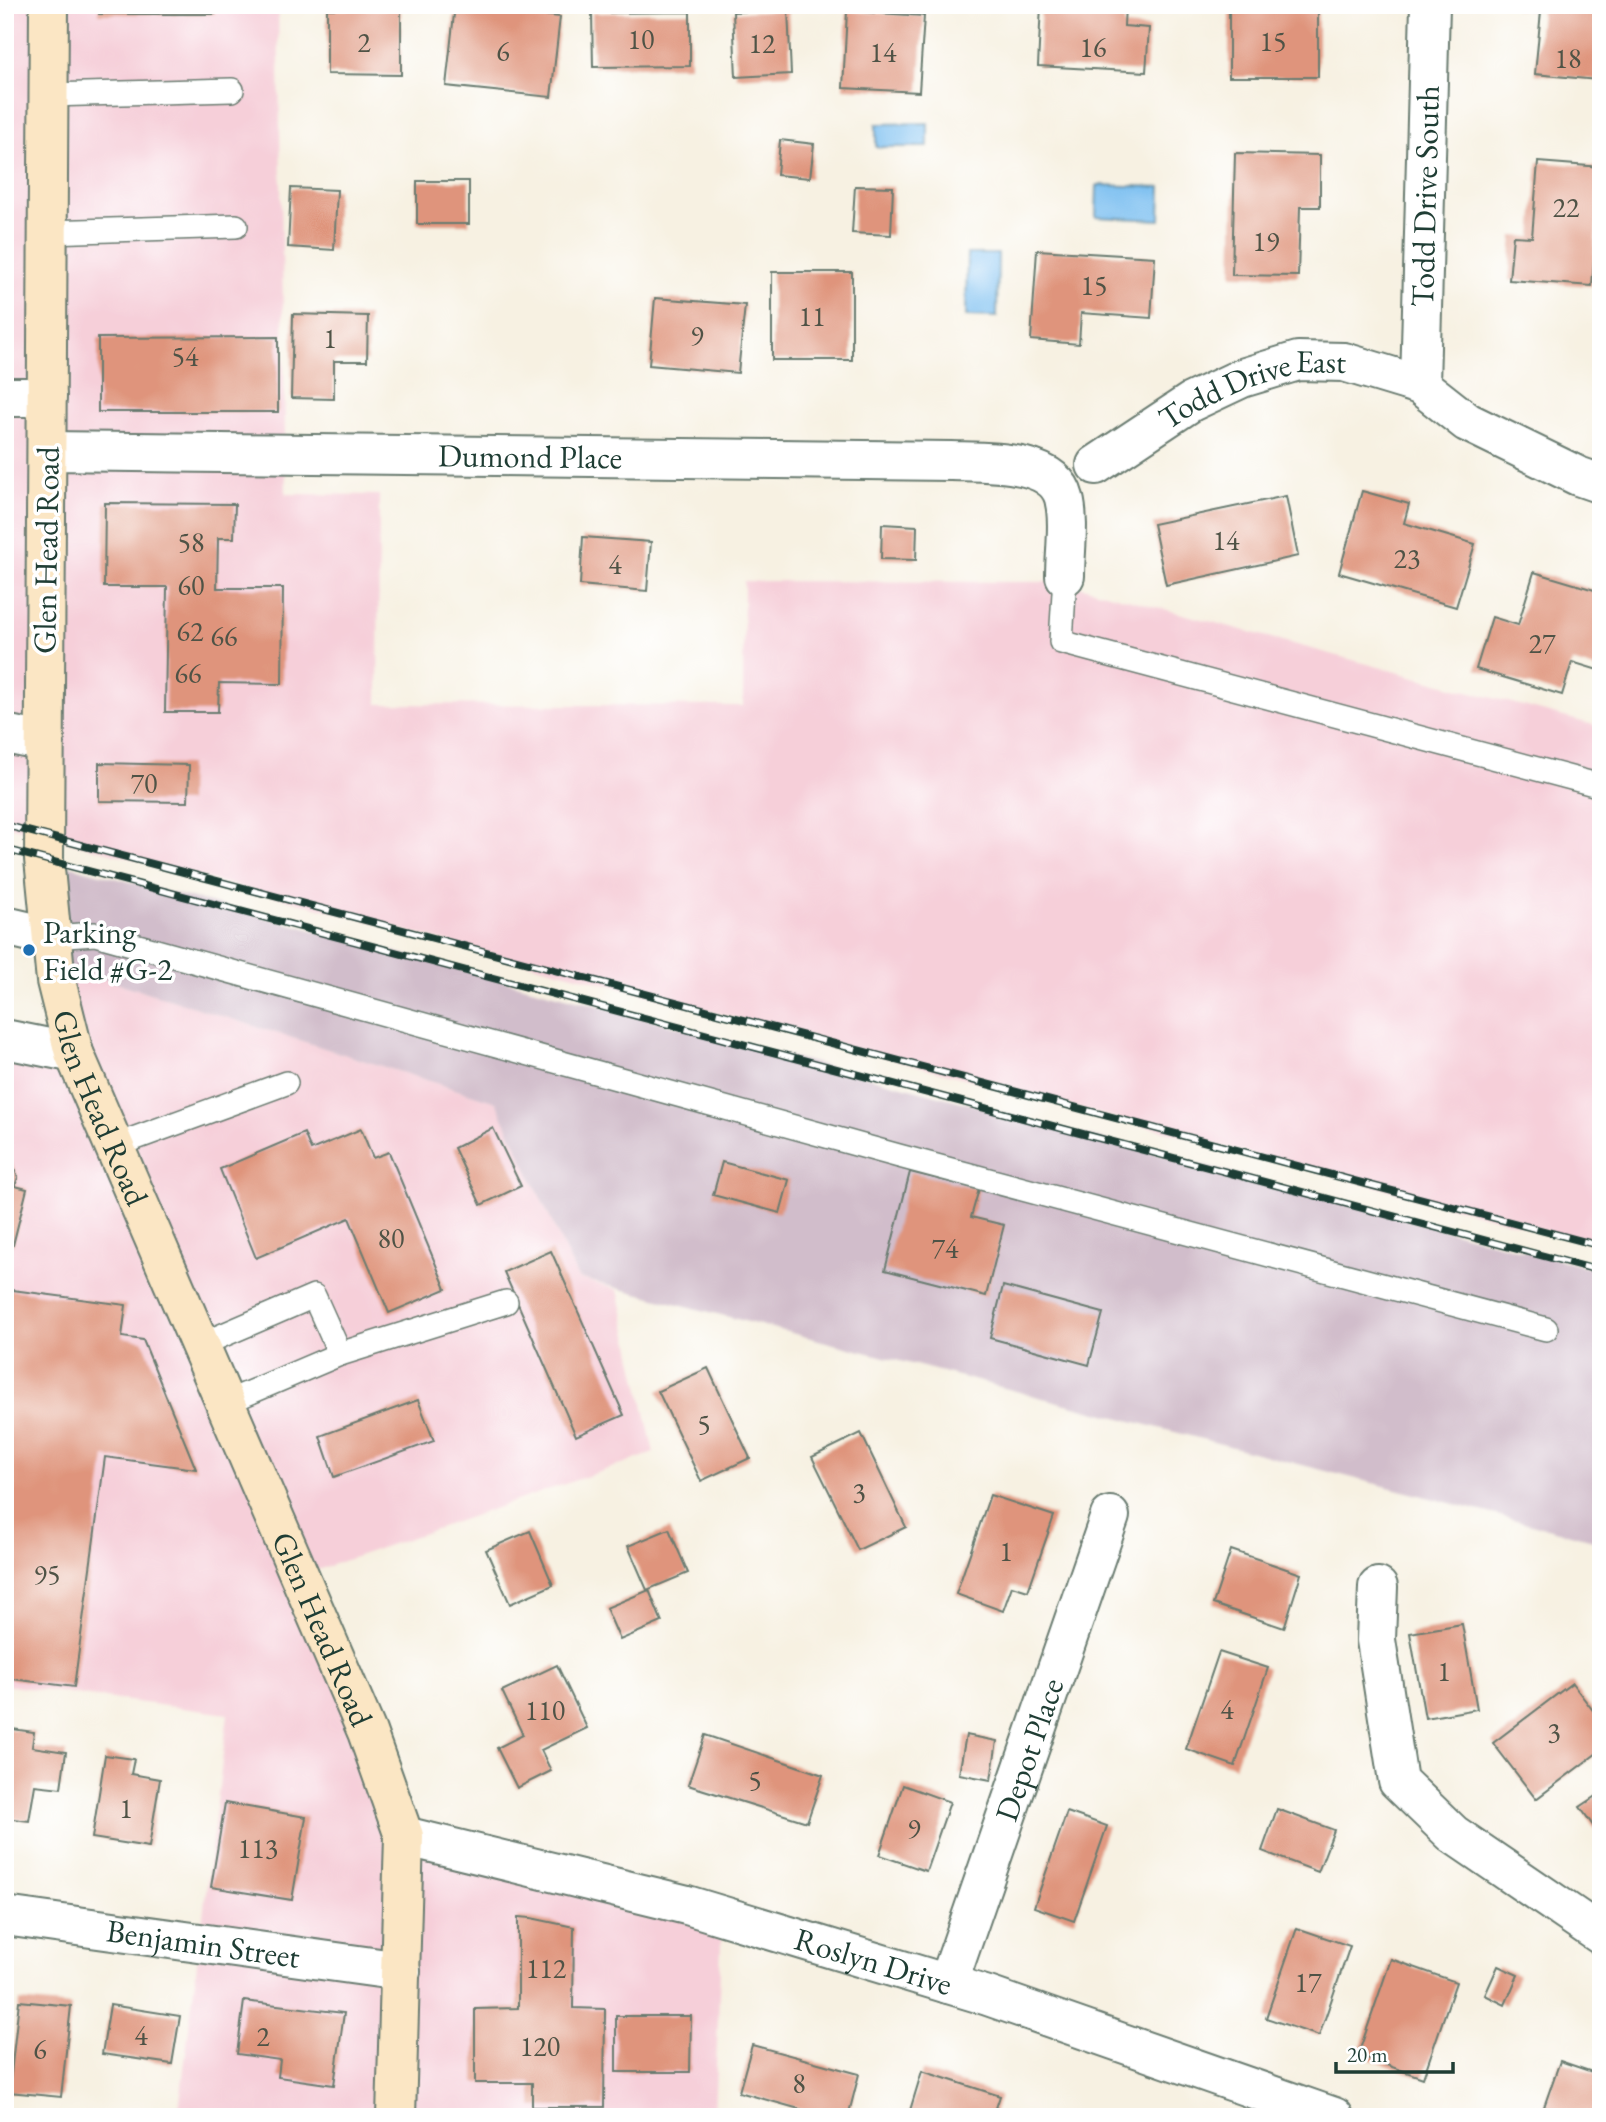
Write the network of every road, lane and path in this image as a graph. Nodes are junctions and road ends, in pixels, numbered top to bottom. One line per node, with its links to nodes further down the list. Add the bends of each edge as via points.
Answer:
1 (49, 5): 4 (main road, Glen Head Road)
2 (1430, 5): 7 (street, Todd Drive South)
3 (232, 90): 4 (lane)
4 (49, 95): 6 (main road, Glen Head Road)
5 (236, 226): 6 (lane)
6 (48, 232): 9 (main road, Glen Head Road)
7 (1420, 385): 11 (street, Todd Drive East, via 1344,362 1298,361 1242,378 1191,402); 12 (street, via 1467,422)
8 (5, 397): 9 (street)
9 (47, 397): 10 (main road, Glen Head Road)
10 (47, 451): 13 (street, Dumond Place, via 1014,463 1047,477 1064,495); 15 (main road, Glen Head Road)
11 (1097, 465)
12 (1601, 484)
13 (1065, 576): 16 (lane, via 1061,642)
14 (5, 734): 15 (street)
15 (44, 742): 18 (main road, Glen Head Road, via 44,859)
16 (1601, 786)
17 (5, 926): 18 (street)
18 (52, 937): 20 (main road, Glen Head Road, via 56,981); 24 (lane, via 95,934)
19 (5, 1038): 20 (street)
20 (74, 1053): 22 (main road, Glen Head Road)
21 (286, 1083): 22 (lane)
22 (114, 1146): 25 (main road, Glen Head Road)
23 (506, 1303): 26 (lane)
24 (1545, 1329)
25 (200, 1345): 26 (lane, via 314,1296); 27 (main road, Glen Head Road)
26 (340, 1354): 27 (lane)
27 (225, 1404): 30 (main road, Glen Head Road, via 367,1732)
28 (1111, 1516): 34 (street, Depot Place)
29 (1378, 1587): 32 (street, via 1376,1640 1398,1781 1453,1834)
30 (404, 1836): 33 (main road, Glen Head Road); 34 (street, Roslyn Drive, via 687,1905)
31 (5, 1916): 33 (street, Benjamin Street)
32 (1601, 1935)
33 (401, 1970): 35 (main road, Glen Head Road)
34 (947, 1983): 36 (street, Roslyn Drive)
35 (396, 2117)
36 (1335, 2117)

